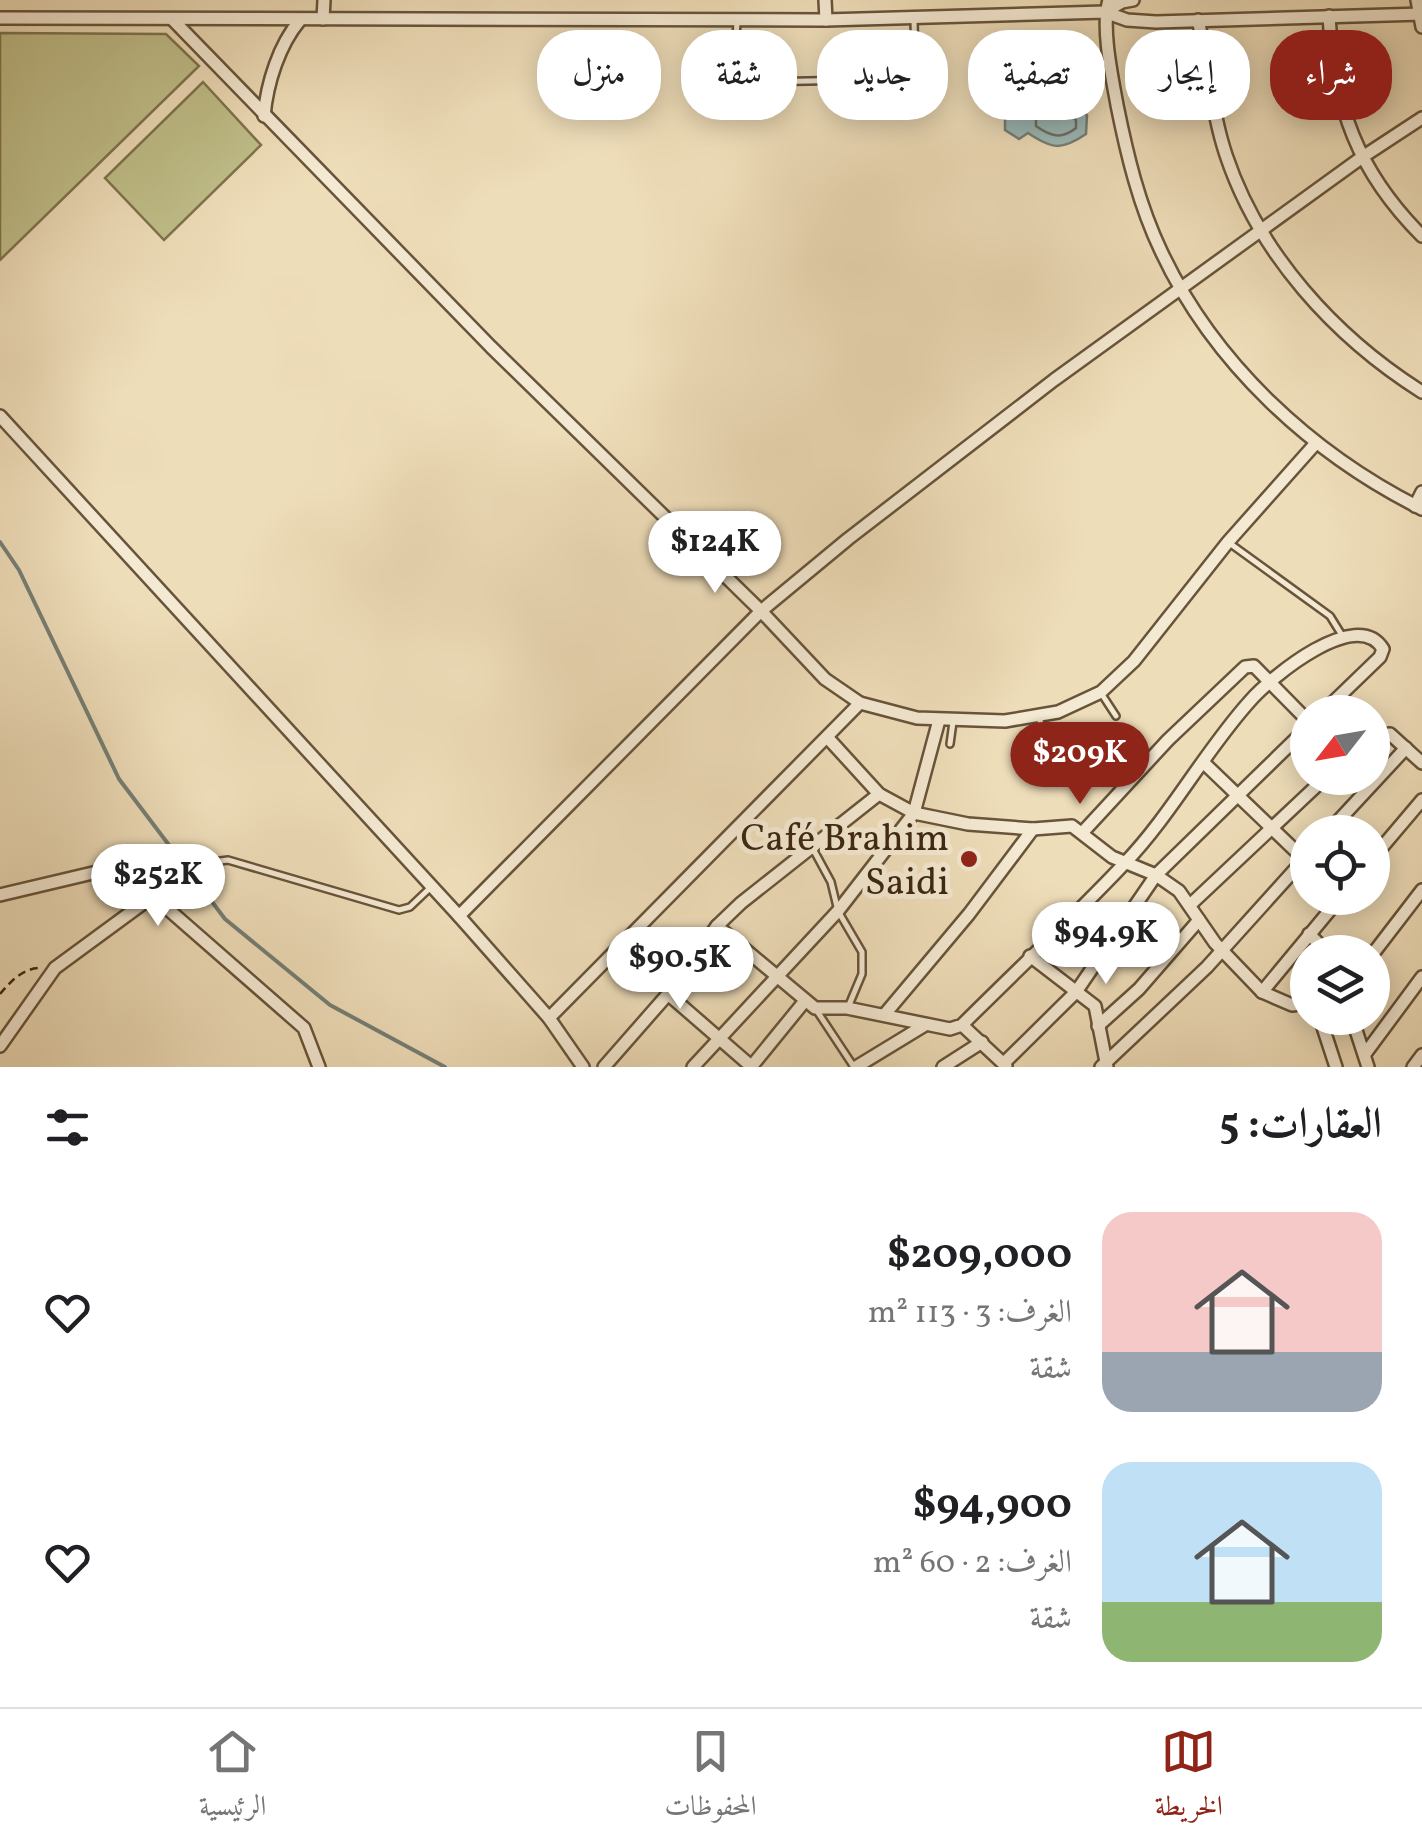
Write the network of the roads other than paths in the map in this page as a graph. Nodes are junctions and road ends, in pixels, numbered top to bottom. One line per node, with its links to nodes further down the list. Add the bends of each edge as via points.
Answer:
1 (324, 0): 8 (street)
2 (825, 0): 12 (street)
3 (1132, 0): 4 (street)
4 (1107, 6): 13 (street); 14 (street, via 1127,20); 20 (street, via 1114,85 1134,181)
5 (1420, 14): 6 (street)
6 (1329, 16): 14 (street); 17 (street, via 1339,96)
7 (0, 18): 9 (street)
8 (323, 18): 10 (street); 11 (street)
9 (173, 20): 10 (street); 15 (street)
10 (300, 20): 15 (street, via 274,71)
11 (737, 20): 12 (street); 13 (lane, via 735,60 746,78 758,82 900,79 915,66)
12 (826, 20): 13 (street)
13 (914, 20)
14 (1198, 20): 18 (street, via 1226,156)
15 (264, 116): 27 (street)
16 (1422, 118): 17 (street)
17 (1361, 158): 18 (street); 19 (street)
18 (1261, 232): 20 (street); 21 (street, via 1347,335)
19 (1422, 236)
20 (1182, 288): 23 (street, via 1236,363); 27 (street, via 1009,414)
21 (1422, 392)
22 (0, 416): 62 (street)
23 (1316, 443): 25 (street); 26 (street)
24 (1422, 492): 25 (street)
25 (1418, 508)
26 (1228, 542): 28 (lane, via 1330,616); 30 (street, via 1134,662)
27 (761, 612): 32 (street, via 825,680); 69 (street)
28 (1343, 637): 29 (street); 31 (street, via 1367,635 1382,644 1382,653)
29 (1270, 682): 33 (street); 44 (street); 54 (street, via 1254,666 1238,672)
30 (1101, 692): 34 (lane); 35 (street)
31 (1340, 695)
32 (860, 703): 36 (street); 39 (street)
33 (1290, 704)
34 (1116, 716)
35 (1039, 718): 37 (street); 41 (lane)
36 (938, 720): 37 (street); 50 (street)
37 (953, 721): 42 (lane)
38 (1390, 734): 43 (street)
39 (827, 736): 46 (street); 85 (street)
40 (1290, 742): 47 (street)
41 (1046, 743)
42 (950, 744)
43 (1406, 748): 45 (street); 51 (street)
44 (1204, 763): 47 (street); 58 (street)
45 (1422, 764)
46 (879, 794): 50 (street); 57 (street)
47 (1237, 795): 52 (street); 59 (street)
48 (1306, 795): 52 (street)
49 (1422, 800): 55 (street)
50 (914, 813): 53 (street); 67 (street)
51 (1344, 815)
52 (1270, 828): 56 (street); 66 (street)
53 (1032, 829): 54 (street, via 1065,825); 84 (street)
54 (1082, 833): 58 (street)
55 (1390, 837)
56 (1290, 844)
57 (812, 847): 67 (lane, via 832,882); 71 (street)
58 (1125, 863): 59 (street); 75 (street)
59 (1156, 875): 66 (street); 78 (street)
60 (1290, 875): 74 (street)
61 (167, 884): 62 (lane, via 206,863 228,860 400,910); 65 (street)
62 (431, 887): 69 (street)
63 (1422, 890): 73 (street)
64 (0, 894): 65 (street, via 97,872)
65 (154, 896): 93 (street, via 55,968); 98 (street, via 304,1028)
66 (1190, 904): 70 (street)
67 (838, 911): 76 (street); 83 (lane, via 864,961)
68 (1325, 915): 72 (street)
69 (459, 916): 85 (street)
70 (1199, 920): 74 (street); 88 (street)
71 (717, 926): 76 (street); 80 (street)
72 (1309, 934): 79 (street)
73 (1387, 935)
74 (1222, 950): 79 (street); 97 (street)
75 (1030, 956): 78 (street); 87 (street)
76 (776, 974): 82 (street); 91 (street)
77 (1422, 977): 95 (street)
78 (1076, 992): 88 (street, via 1095,1006); 96 (street)
79 (1262, 992): 81 (street)
80 (668, 994): 91 (street); 100 (street)
81 (1290, 1004)
82 (810, 1005): 83 (street); 102 (street); 103 (lane)
83 (848, 1008): 84 (street)
84 (885, 1014): 86 (street)
85 (549, 1018): 99 (street)
86 (925, 1025): 87 (street); 103 (street)
87 (962, 1025): 92 (street)
88 (1098, 1026): 97 (street)
89 (1326, 1035): 105 (street)
90 (1358, 1035): 95 (street)
91 (720, 1038): 101 (street); 102 (street)
92 (982, 1042): 96 (street); 104 (street)
93 (0, 1046)
94 (1422, 1055): 106 (street)
95 (1366, 1060)
96 (1005, 1065)
97 (1104, 1065)
98 (320, 1067)
99 (582, 1067)
100 (604, 1067)
101 (693, 1067)
102 (751, 1067)
103 (855, 1067)
104 (943, 1067)
105 (1336, 1067)
106 (1413, 1067)

